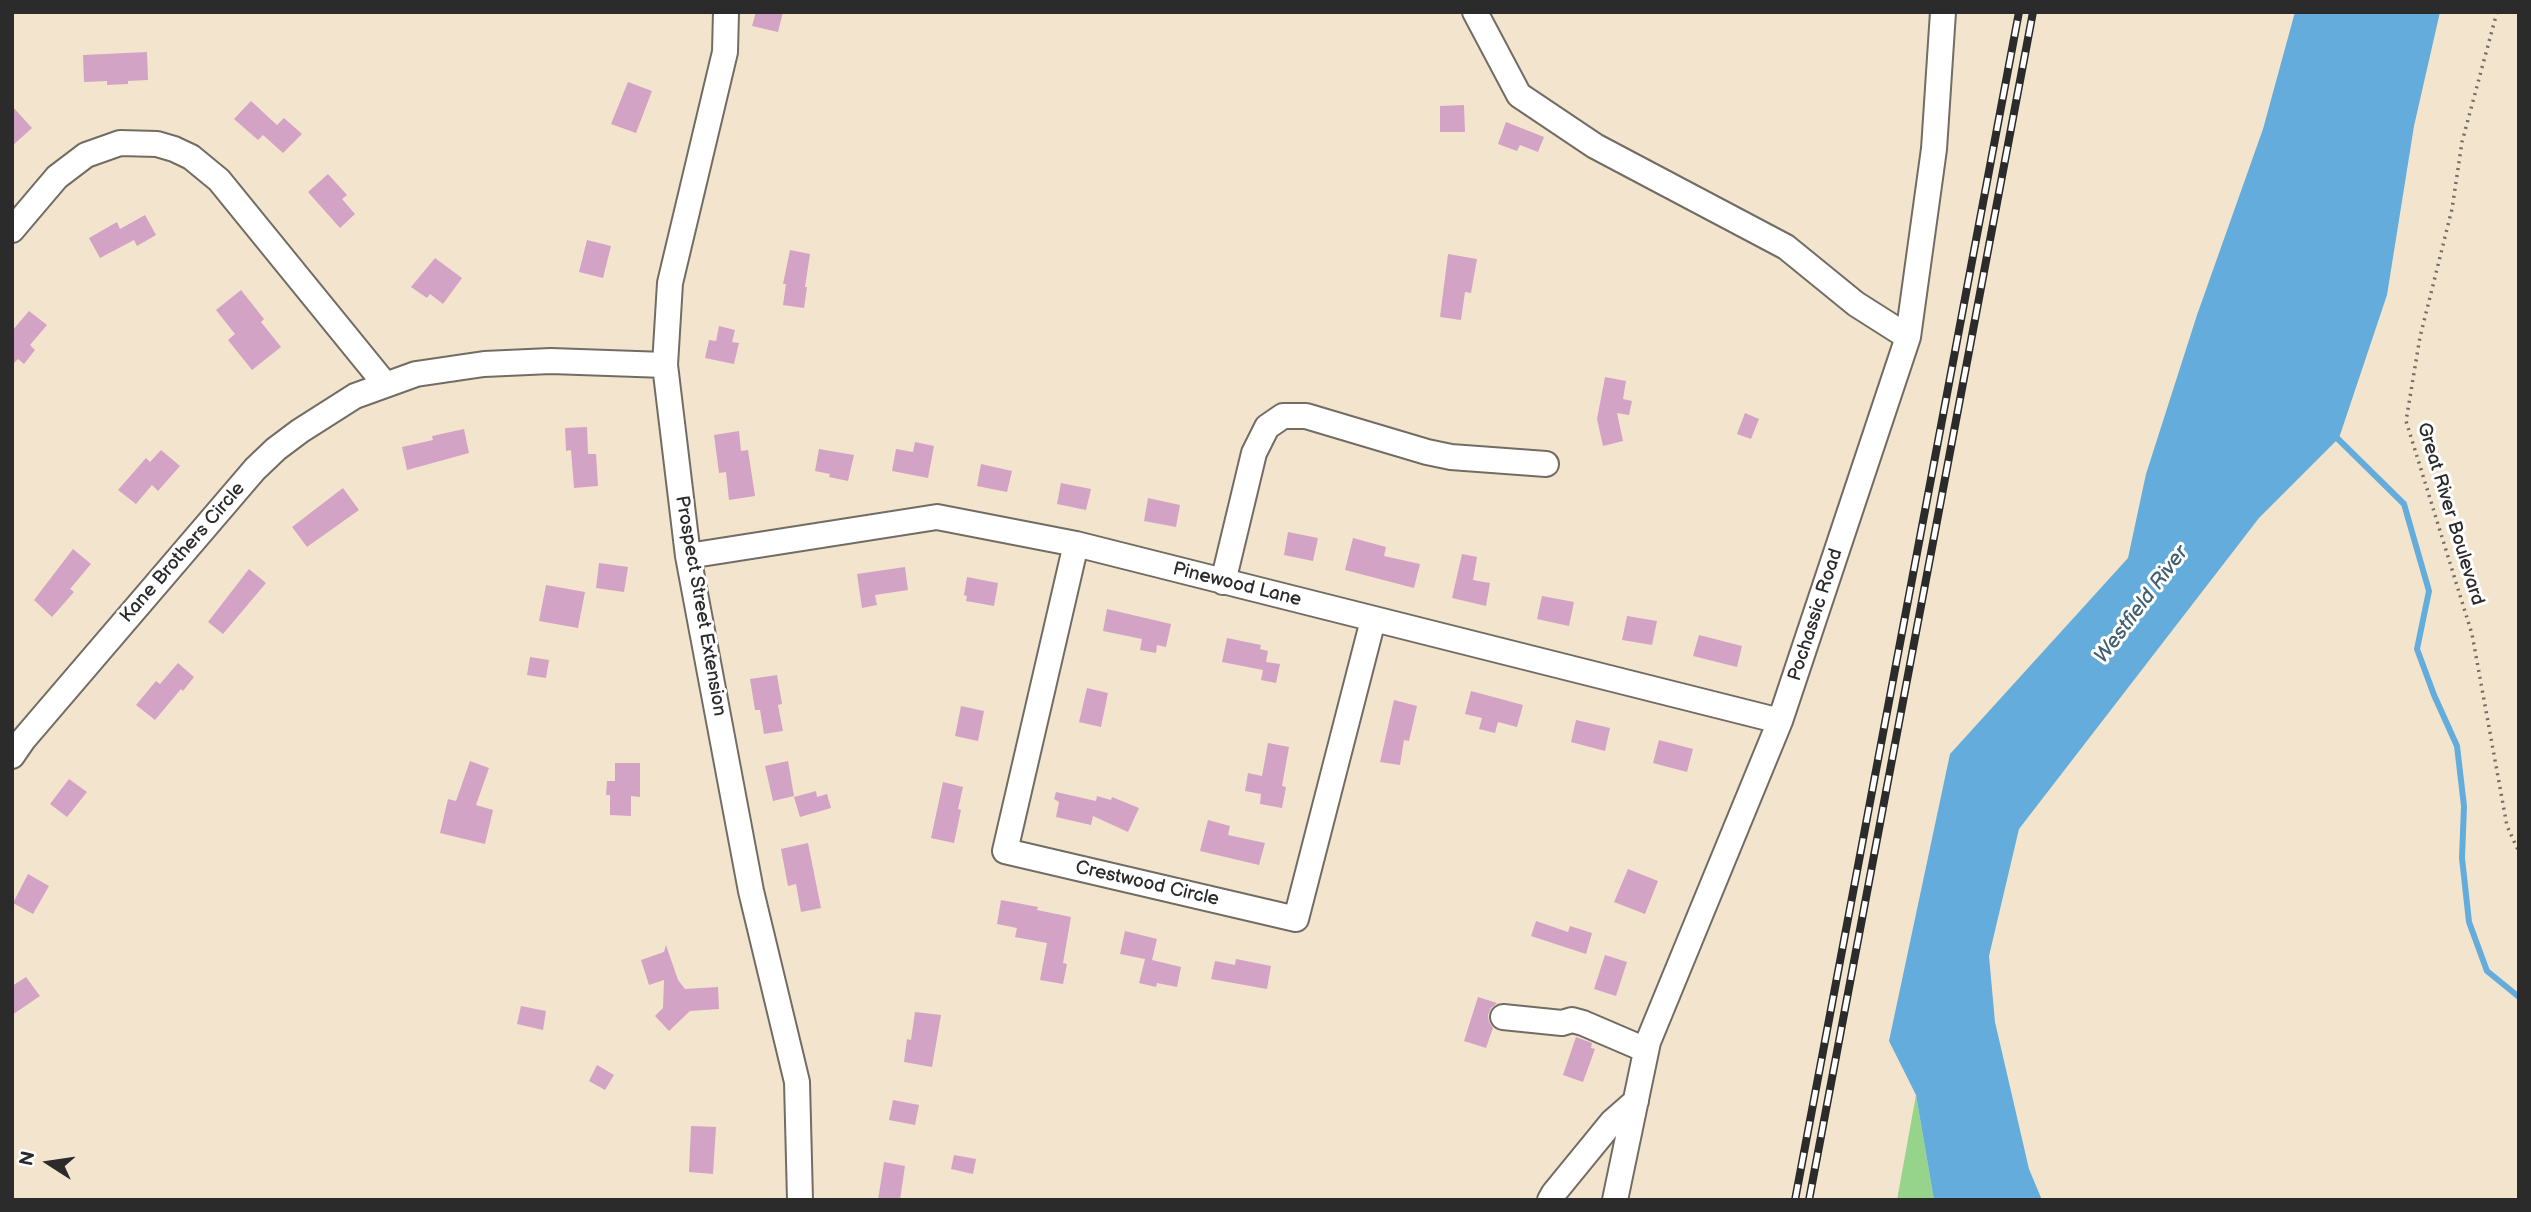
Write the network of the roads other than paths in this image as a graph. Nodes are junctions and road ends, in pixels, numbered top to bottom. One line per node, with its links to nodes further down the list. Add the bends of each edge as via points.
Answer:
1 (726, 12): 6 (street, Prospect Street Extension, via 725,52 670,283)
2 (1475, 12): 5 (street, via 1519,95 1595,146 1786,247 1856,304)
3 (1942, 12): 5 (street, Pochassic Road, via 1934,149)
4 (12, 230): 7 (street, via 57,177 86,155 120,143 174,149 219,180)
5 (1908, 337): 13 (street, Pochassic Road)
6 (665, 365): 7 (street, Kane Brothers Circle, via 484,363); 10 (street, Prospect Street Extension)
7 (385, 384): 14 (street, Kane Brothers Circle, via 328,413 255,469)
8 (1546, 464): 11 (street, via 1439,455 1306,416 1283,416 1267,427 1254,453)
9 (1076, 544): 10 (street, Pinewood Lane, via 937,517); 11 (street, Pinewood Lane); 12 (street, Crestwood Circle, via 1004,851 1296,919)
10 (688, 556): 18 (street, Prospect Street Extension, via 751,891 797,1082)
11 (1223, 582): 12 (street, Pinewood Lane)
12 (1373, 620): 13 (street, Pinewood Lane)
13 (1780, 721): 16 (street, Pochassic Road)
14 (12, 757)
15 (1503, 1017): 16 (street, via 1572,1020)
16 (1646, 1051): 17 (street, Pochassic Road)
17 (1636, 1101): 19 (street, via 1612,1122); 20 (street, Pochassic Road)
18 (800, 1200)
19 (1550, 1200)
20 (1615, 1200)

